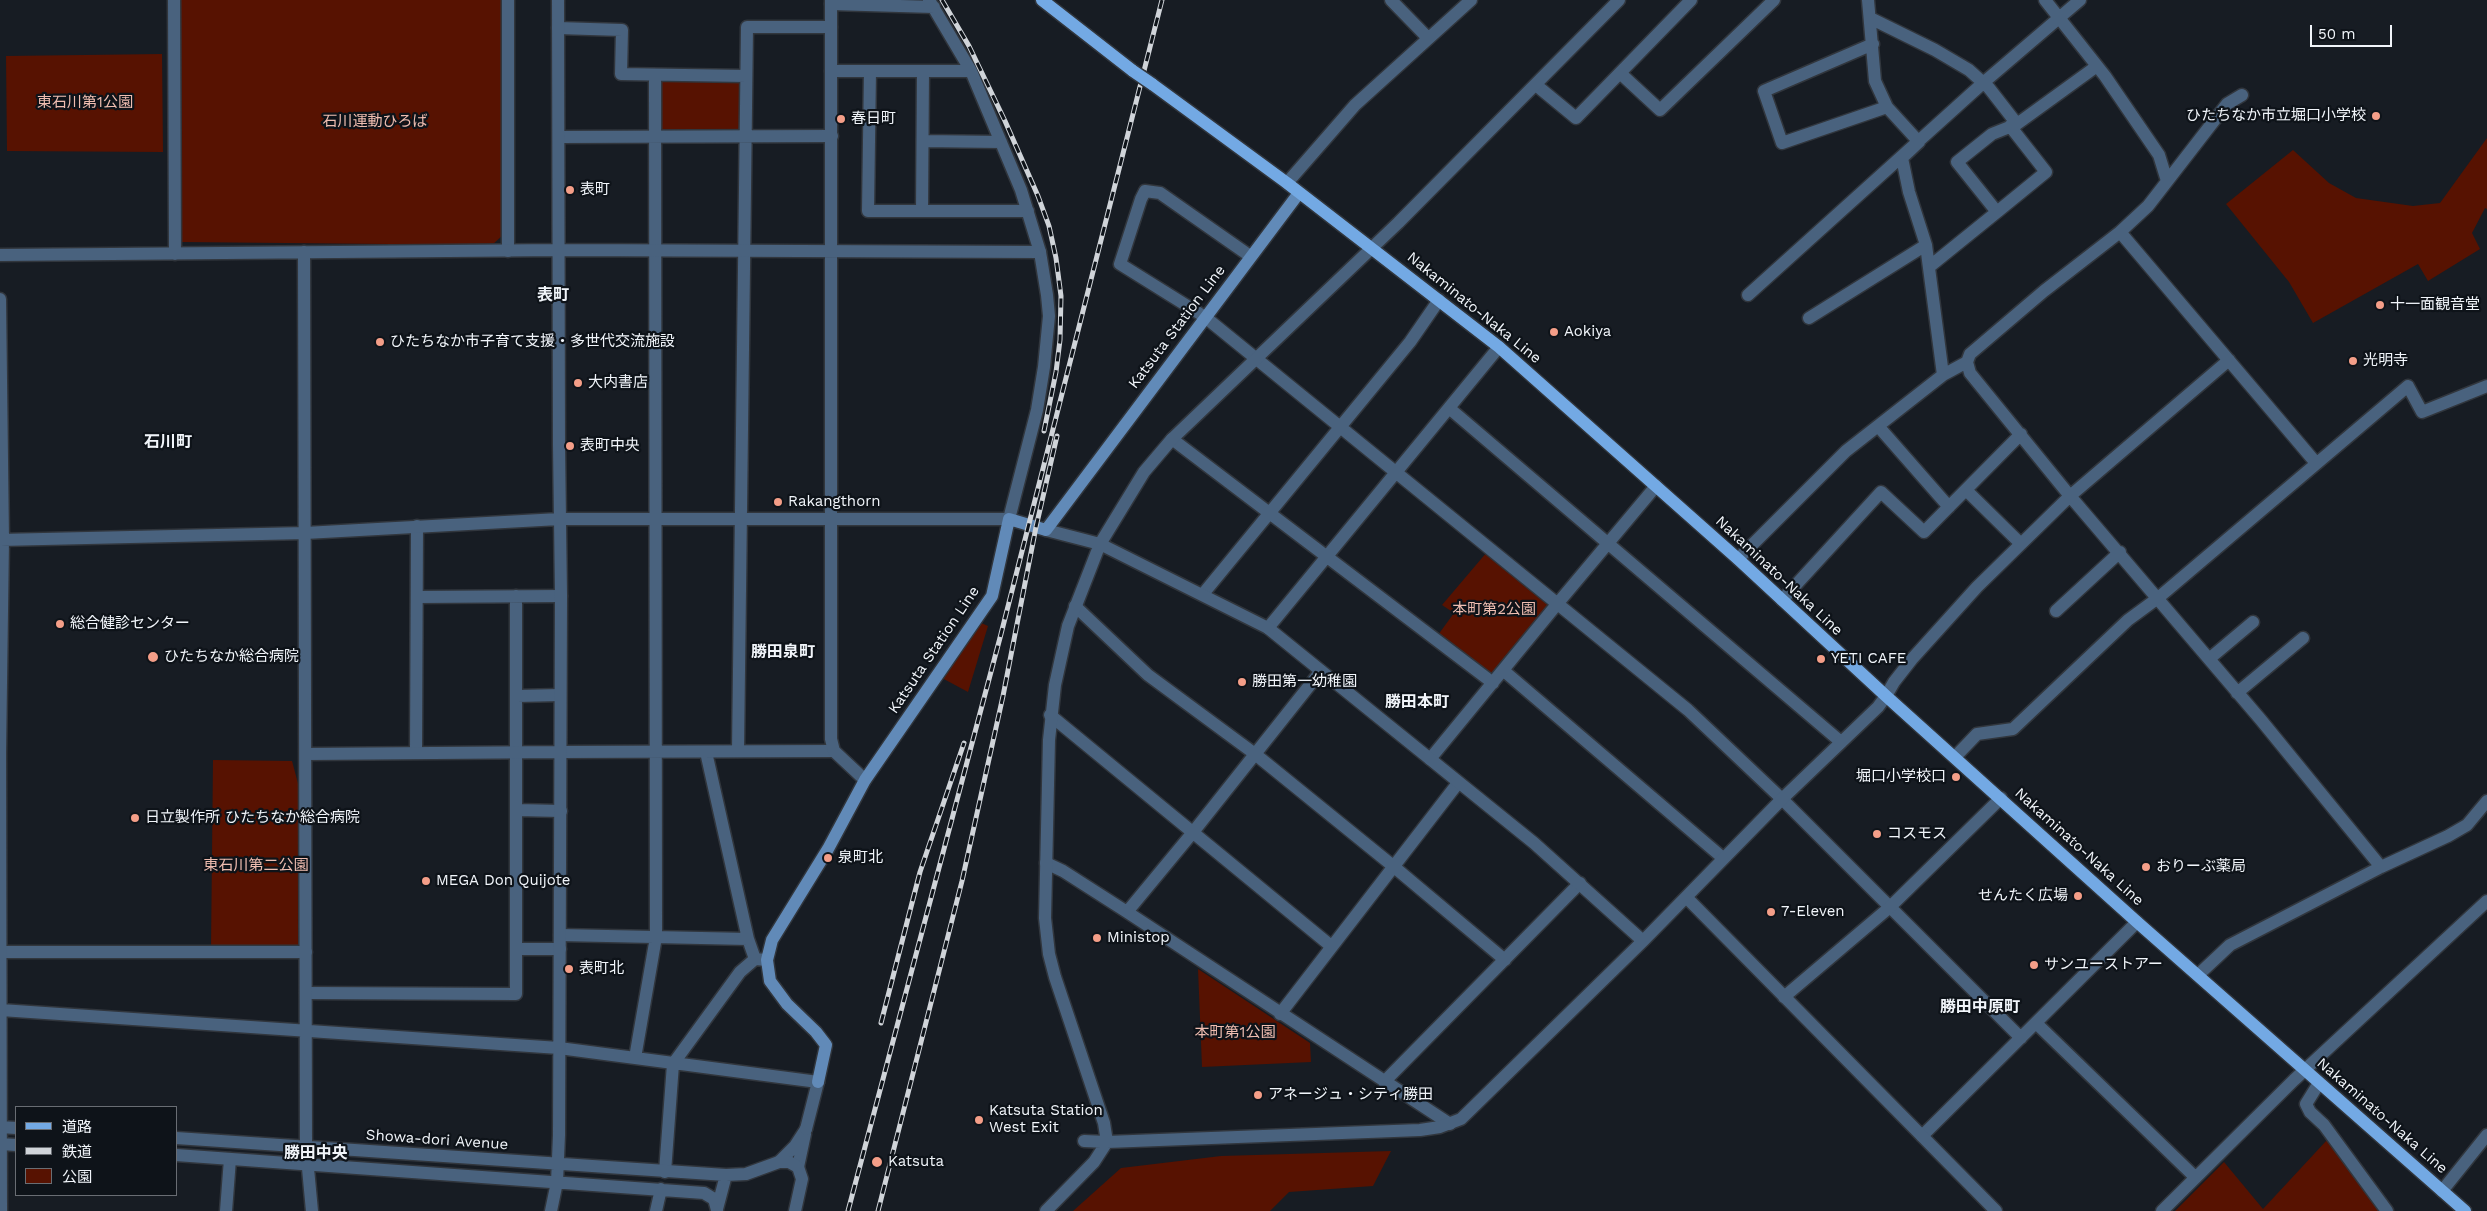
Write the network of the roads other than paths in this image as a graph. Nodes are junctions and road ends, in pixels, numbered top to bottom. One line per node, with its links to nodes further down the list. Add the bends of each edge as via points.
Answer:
1 (174, 0): 58 (street)
2 (508, 0): 54 (street)
3 (558, 0): 18 (street)
4 (1042, 0): 43 (main road, Nakaminato-Naka Line, bridge)
5 (1392, 0): 19 (street)
6 (1470, 0): 19 (street)
7 (1619, 0): 30 (street)
8 (1691, 0): 26 (street)
9 (1774, 0): 26 (street, via 1660,110)
10 (1868, 0): 15 (street)
11 (2045, 0): 16 (street)
12 (2080, 0): 16 (street)
13 (831, 2): 14 (street); 17 (street)
14 (932, 4): 25 (street)
15 (1870, 18): 20 (street); 29 (street, via 1935,50 1969,70)
16 (2060, 18): 21 (street); 29 (street)
17 (831, 27): 22 (street); 28 (street, via 747,27)
18 (558, 28): 27 (street, via 622,30 621,74); 35 (street)
19 (1428, 38): 43 (street, via 1354,105)
20 (1873, 44): 32 (street, via 1875,81); 32 (street, via 1764,91 1782,143)
21 (2097, 66): 33 (street); 42 (street, via 2158,155)
22 (831, 70): 23 (street); 34 (street)
23 (870, 71): 24 (street); 45 (street, via 868,210)
24 (923, 71): 25 (street); 38 (street)
25 (971, 71): 39 (street)
26 (1620, 73): 30 (street, via 1576,118)
27 (655, 75): 28 (street); 36 (street)
28 (746, 76): 37 (street)
29 (1983, 83): 33 (street); 40 (street)
30 (1536, 85): 50 (street)
31 (2242, 95): 42 (street, via 2227,104)
32 (1886, 106): 40 (street)
33 (2014, 125): 47 (street, via 2046,172); 47 (street, via 1992,134 1957,162)
34 (832, 136): 37 (street); 55 (street)
35 (558, 137): 36 (street); 51 (street)
36 (656, 138): 37 (street); 52 (street)
37 (746, 138): 53 (street)
38 (923, 141): 39 (street); 45 (street)
39 (1001, 142): 46 (street)
40 (1919, 142): 41 (street)
41 (1902, 158): 49 (street); 62 (street)
42 (2167, 181): 48 (street, via 2148,206)
43 (1287, 183): 44 (main road, Nakaminato-Naka Line)
44 (1299, 192): 50 (main road, Nakaminato-Naka Line); 60 (main road, Katsuta Station Line)
45 (922, 211): 46 (street)
46 (1028, 211): 57 (street)
47 (1997, 212): 61 (street)
48 (2120, 232): 69 (street); 70 (street, via 2044,291 1970,354)
49 (1926, 245): 61 (street); 66 (street)
50 (1372, 248): 64 (main road, Nakaminato-Naka Line); 68 (street)
51 (560, 250): 52 (street); 54 (street); 85 (street)
52 (657, 250): 53 (street); 87 (street)
53 (744, 250): 55 (street); 88 (street)
54 (508, 251): 56 (street)
55 (831, 251): 57 (street); 89 (street)
56 (304, 252): 58 (street); 92 (street)
57 (1040, 252): 86 (street, via 1048,316 1044,367 1037,410)
58 (175, 254): 59 (street)
59 (0, 255)
60 (1250, 256): 65 (main road, Katsuta Station Line); 65 (street, via 1160,193 1145,191 1120,264)
61 (1929, 267): 71 (street)
62 (1748, 295)
63 (0, 299): 93 (street)
64 (1439, 300): 67 (main road, Nakaminato-Naka Line); 75 (street, via 1410,342)
65 (1205, 317): 68 (street); 91 (main road, Katsuta Station Line)
66 (1809, 318)
67 (1499, 347): 73 (street); 80 (main road, Nakaminato-Naka Line)
68 (1254, 358): 75 (street); 77 (street)
69 (2229, 360): 78 (street); 82 (street)
70 (1967, 362): 71 (street); 76 (street, via 1970,373)
71 (1943, 374): 74 (street)
72 (2487, 386): 78 (street, via 2422,412 2408,386)
73 (1449, 408): 79 (street); 94 (street)
74 (1878, 426): 83 (street); 99 (street, via 1846,451)
75 (1340, 427): 79 (street); 84 (street)
76 (2021, 434): 81 (street); 82 (street)
77 (1172, 439): 84 (street); 95 (street, via 1144,472)
78 (2316, 463): 104 (street)
79 (1398, 471): 98 (street); 106 (street)
80 (1656, 486): 94 (street); 99 (main road, Nakaminato-Naka Line)
81 (1966, 490): 83 (street); 96 (street)
82 (2070, 496): 96 (street); 97 (street)
83 (1948, 507): 105 (street, via 1924,532 1882,492)
84 (1269, 513): 98 (street); 100 (street)
85 (559, 519): 87 (street); 90 (street); 102 (street)
86 (1009, 519): 89 (street); 91 (main road); 134 (main road, Katsuta Station Line, via 992,596)
87 (655, 520): 88 (street); 128 (street)
88 (741, 520): 89 (street); 122 (street)
89 (830, 520): 123 (street, via 831,739)
90 (417, 526): 92 (street); 103 (street)
91 (1046, 530): 95 (street)
92 (305, 533): 93 (street); 130 (street)
93 (1, 540): 129 (street)
94 (1608, 542): 106 (street); 121 (street)
95 (1100, 544): 100 (street); 107 (street)
96 (2021, 544): 119 (street, via 1912,659)
97 (2120, 552): 104 (street); 108 (street)
98 (1326, 557): 110 (street); 115 (street)
99 (1738, 559): 105 (main road, Nakaminato-Naka Line)
100 (1203, 594): 110 (street)
101 (516, 596): 102 (street); 103 (street); 118 (street)
102 (561, 596): 117 (street)
103 (418, 597): 124 (street)
104 (2158, 598): 112 (street); 132 (street, via 2128,620 2013,730 1977,734)
105 (1782, 600): 119 (main road, Nakaminato-Naka Line)
106 (1558, 603): 114 (street); 137 (street, via 1688,710)
107 (1075, 606): 120 (street, via 1060,655); 131 (street, via 1148,675)
108 (2056, 611)
109 (2253, 622): 112 (street)
110 (1268, 628): 113 (street)
111 (2303, 638): 116 (street)
112 (2208, 660): 116 (street)
113 (1320, 671): 131 (street); 133 (street)
114 (1504, 671): 115 (street); 142 (street)
115 (1493, 683): 133 (street)
116 (2237, 693): 145 (street)
117 (560, 695): 118 (street); 126 (street)
118 (517, 696): 125 (street)
119 (1886, 696): 121 (street); 132 (main road, Nakaminato-Naka Line)
120 (1050, 715): 141 (street); 143 (street)
121 (1841, 742): 137 (street)
122 (738, 751): 123 (street); 127 (street)
123 (834, 751): 134 (street)
124 (416, 752): 125 (street); 130 (street)
125 (516, 752): 126 (street); 139 (street)
126 (560, 752): 128 (street); 140 (street)
127 (706, 752): 128 (street); 154 (street)
128 (656, 753): 153 (street)
129 (0, 754): 159 (street)
130 (307, 754): 160 (street)
131 (1255, 754): 141 (street); 144 (street)
132 (1955, 757): 136 (main road, Nakaminato-Naka Line)
133 (1430, 759): 135 (street)
134 (865, 780): 161 (main road, Katsuta Station Line)
135 (1458, 783): 144 (street); 146 (street)
136 (2001, 798): 149 (street); 151 (main road, Nakaminato-Naka Line)
137 (1782, 799): 142 (street); 149 (street)
138 (2487, 801): 145 (street, via 2466,824 2448,836)
139 (517, 810): 140 (street); 157 (street)
140 (561, 811): 152 (street)
141 (1194, 831): 150 (street); 156 (street)
142 (1723, 858): 147 (street)
143 (1046, 863): 150 (street); 186 (street, via 1045,918 1049,954 1104,1123)
144 (1393, 866): 156 (street); 162 (street)
145 (2381, 867): 163 (street, via 2230,945)
146 (1580, 883): 155 (street); 162 (street)
147 (1686, 897): 155 (street); 165 (street)
148 (2487, 901): 174 (street)
149 (1890, 907): 165 (street); 170 (street)
150 (1127, 912): 167 (street)
151 (2138, 922): 163 (main road, Nakaminato-Naka Line); 168 (street)
152 (560, 935): 153 (street); 158 (street)
153 (656, 937): 154 (street); 172 (street)
154 (748, 939): 161 (street)
155 (1643, 942): 178 (street, via 1461,1119)
156 (1331, 946): 167 (street)
157 (516, 949): 158 (street); 164 (street, via 516,994)
158 (560, 949): 171 (street)
159 (0, 952): 160 (street); 166 (street)
160 (306, 952): 164 (street)
161 (761, 960): 173 (street, via 740,972); 175 (main road, via 778,992 826,1045)
162 (1505, 960): 176 (street)
163 (2198, 975): 174 (main road, Nakaminato-Naka Line)
164 (306, 993): 169 (street)
165 (1784, 997): 183 (street)
166 (1, 1010): 169 (street); 179 (street)
167 (1280, 1014): 176 (street)
168 (2036, 1023): 170 (street); 198 (street)
169 (307, 1031): 171 (street); 189 (street)
170 (2021, 1038): 183 (street)
171 (559, 1048): 172 (street); 194 (street)
172 (635, 1058): 173 (street)
173 (673, 1064): 175 (street); 196 (street)
174 (2305, 1070): 177 (main road, Nakaminato-Naka Line); 198 (street)
175 (818, 1082): 181 (street)
176 (1384, 1082): 178 (street)
177 (2320, 1083): 201 (main road, Nakaminato-Naka Line); 212 (street, via 2306,1104 2310,1112 2324,1125)
178 (1450, 1124): 186 (street, via 1420,1130)
179 (1, 1127): 180 (street); 187 (street)
180 (15, 1128)
181 (806, 1129): 192 (street); 195 (street)
182 (2487, 1135): 201 (street)
183 (1922, 1136): 210 (street)
184 (178, 1138): 189 (street, Showa-dori Avenue)
185 (1084, 1141): 186 (street)
186 (1107, 1142): 209 (street, via 1094,1162)
187 (1, 1144): 188 (street); 203 (street)
188 (15, 1145)
189 (306, 1147): 193 (street); 194 (street, Showa-dori Avenue)
190 (178, 1155): 191 (street)
191 (230, 1158): 193 (street); 204 (street)
192 (779, 1162): 195 (street, via 789,1162); 197 (street, Showa-dori Avenue, via 746,1174)
193 (308, 1164): 199 (street); 205 (street)
194 (559, 1164): 196 (street, Showa-dori Avenue); 199 (street)
195 (798, 1167): 208 (street, via 802,1179)
196 (665, 1172): 197 (street, Showa-dori Avenue)
197 (726, 1175): 202 (street)
198 (2195, 1177): 211 (street)
199 (557, 1182): 200 (street); 206 (street)
200 (661, 1189): 202 (street, via 704,1193 714,1199); 207 (street)
201 (2442, 1191): 213 (main road, Nakaminato-Naka Line)
202 (717, 1210)
203 (1, 1211)
204 (226, 1211)
205 (312, 1211)
206 (551, 1211)
207 (656, 1211)
208 (795, 1211)
209 (1046, 1211)
210 (1996, 1211)
211 (2162, 1211)
212 (2387, 1211)
213 (2464, 1211)

